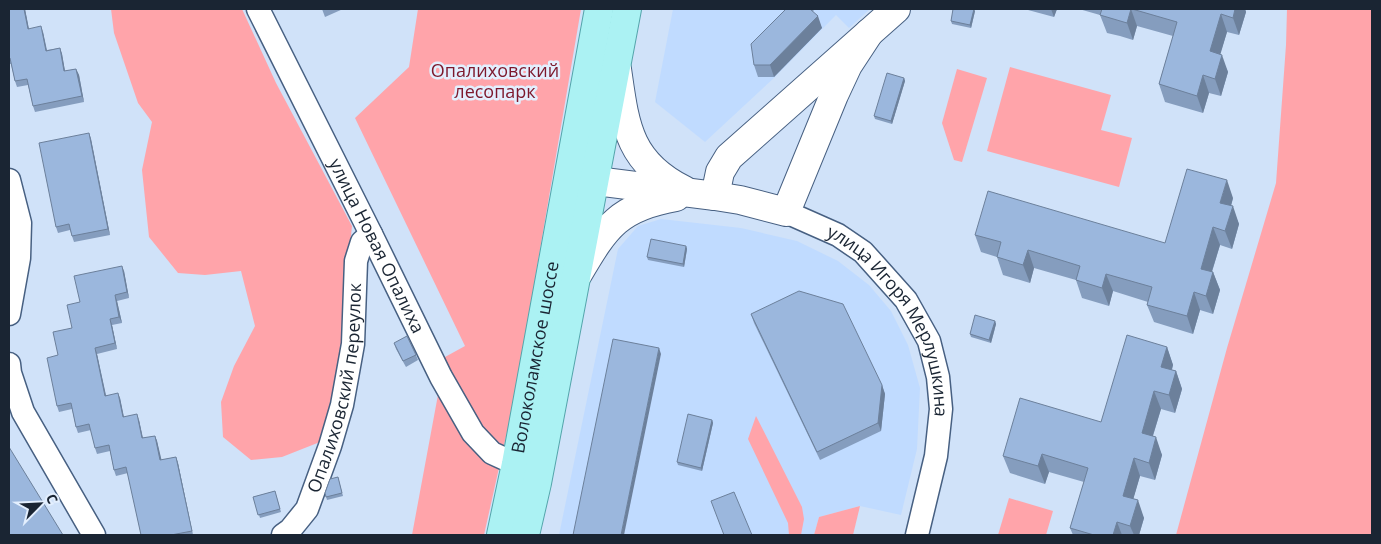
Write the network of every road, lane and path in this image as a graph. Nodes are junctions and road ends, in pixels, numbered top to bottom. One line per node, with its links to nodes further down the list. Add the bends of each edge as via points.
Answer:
1 (258, 9): 12 (street, улица Новая Опалиха)
2 (599, 9): 7 (main road, Волоколамское шоссе)
3 (627, 9): 6 (main road, Волоколамское шоссе)
4 (896, 9): 5 (street)
5 (869, 33): 10 (street, via 729,157); 11 (street, via 848,65 834,95)
6 (617, 66): 9 (main road, Волоколамское шоссе); 10 (street, via 624,117 643,158 657,174 673,184)
7 (568, 177): 9 (street, улица Игоря Мерлушкина); 16 (main road, Волоколамское шоссе)
8 (9, 180): 14 (street, via 20,223 19,258)
9 (595, 181): 10 (street, улица Игоря Мерлушкина); 13 (main road, Волоколамское шоссе)
10 (704, 195): 11 (street, улица Игоря Мерлушкина); 13 (street, via 663,199 626,213 610,226)
11 (786, 212): 21 (street, улица Игоря Мерлушкина, via 838,235 863,252 906,300 930,341 941,408 936,456)
12 (371, 234): 16 (street, улица Новая Опалиха, via 441,377 473,433 492,453); 18 (street, Опалиховский переулок, via 362,242 356,261 353,344 342,405 306,509)
13 (578, 275): 20 (main road, Волоколамское шоссе)
14 (9, 314)
15 (9, 364): 17 (street, via 23,412)
16 (516, 464): 19 (main road, Волоколамское шоссе)
17 (94, 535)
18 (283, 535)
19 (501, 535)
20 (525, 535)
21 (917, 535)

